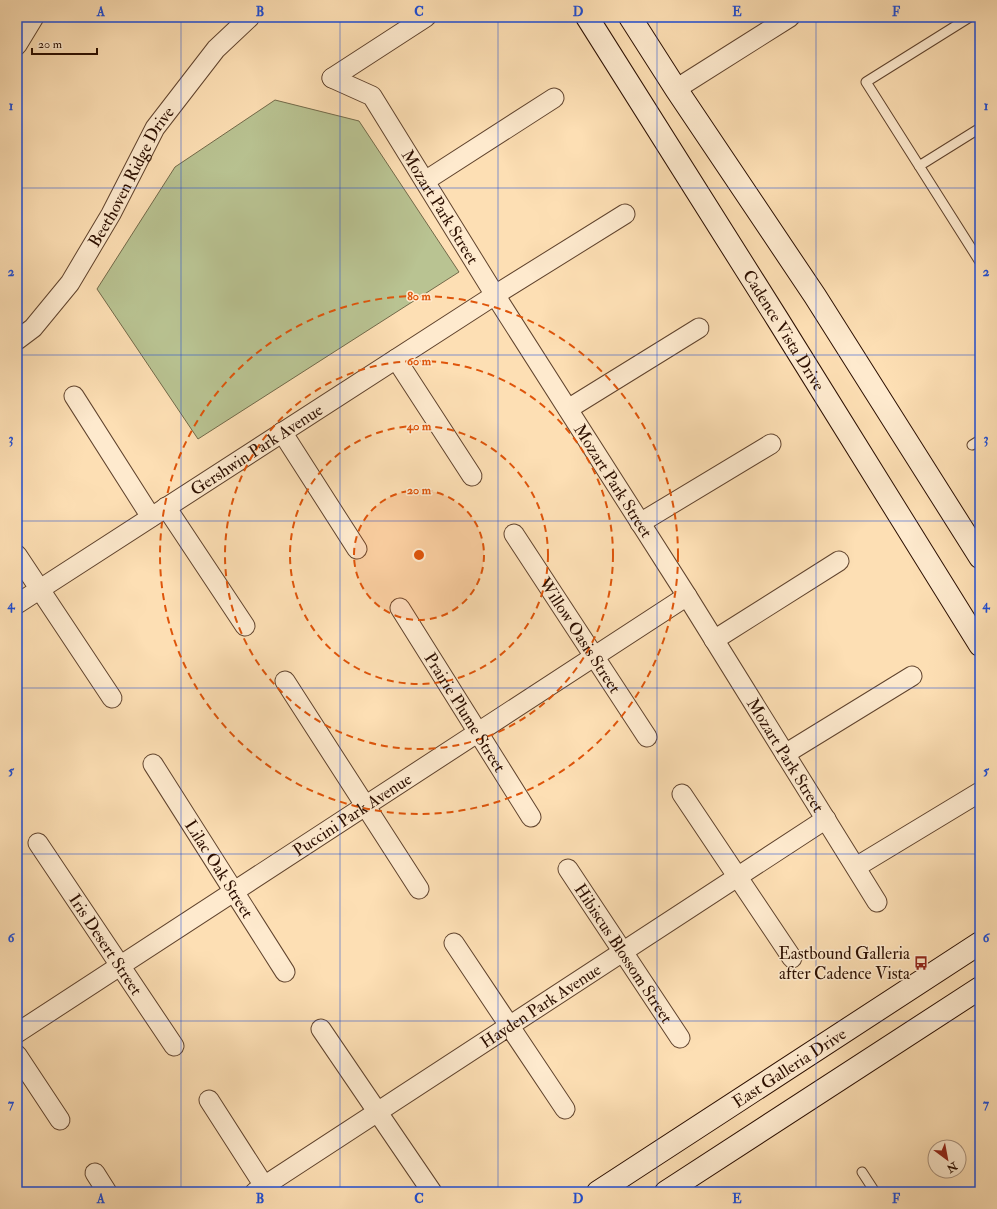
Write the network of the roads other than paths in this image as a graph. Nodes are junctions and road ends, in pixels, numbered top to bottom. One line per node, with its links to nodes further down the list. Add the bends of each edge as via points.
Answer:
1 (34, 17): 8 (street)
2 (250, 17): 18 (street, Beethoven Ridge Drive, via 216,49 155,128 111,214 70,283 33,328)
3 (426, 17): 13 (street, Mozart Park Street, via 332,78 372,96)
4 (587, 17): 38 (street, Cadence Vista Drive)
5 (630, 17): 9 (street)
6 (790, 17): 9 (street)
7 (970, 17): 12 (lane, via 866,82)
8 (17, 45)
9 (676, 88): 30 (street, via 815,296)
10 (554, 98): 13 (street)
11 (980, 128): 12 (lane)
12 (919, 166): 15 (lane)
13 (425, 181): 16 (street, Mozart Park Street)
14 (625, 214): 16 (street, Gershwin Park Avenue)
15 (980, 262)
16 (495, 295): 19 (street, Gershwin Park Avenue); 21 (street, Mozart Park Street)
17 (699, 328): 21 (street)
18 (17, 340)
19 (396, 358): 22 (street, Gershwin Park Avenue); 24 (street)
20 (74, 396): 25 (street)
21 (568, 409): 26 (street, Mozart Park Street)
22 (282, 432): 25 (street, Gershwin Park Avenue); 28 (street)
23 (771, 444): 26 (street)
24 (472, 476)
25 (159, 512): 32 (street, Gershwin Park Avenue); 36 (street)
26 (640, 523): 33 (street, Mozart Park Street)
27 (514, 534): 39 (street, Willow Oasis Street)
28 (357, 549)
29 (17, 555): 32 (street)
30 (980, 557)
31 (839, 561): 37 (street)
32 (40, 589): 34 (street, Gershwin Park Avenue); 42 (street)
33 (687, 596): 37 (street, Mozart Park Street); 39 (street, Puccini Park Avenue)
34 (17, 604)
35 (400, 608): 43 (street, Prairie Plume Street)
36 (245, 626)
37 (714, 640): 45 (street, Mozart Park Street)
38 (980, 644)
39 (594, 657): 43 (street, Puccini Park Avenue); 44 (street, Willow Oasis Street)
40 (912, 676): 45 (street)
41 (285, 681): 49 (street)
42 (112, 698)
43 (478, 732): 49 (street, Puccini Park Avenue); 50 (street, Prairie Plume Street)
44 (647, 737)
45 (785, 754): 51 (street, Mozart Park Street)
46 (153, 764): 57 (street, Lilac Oak Street)
47 (980, 792): 53 (street)
48 (682, 794): 55 (street)
49 (366, 806): 56 (street); 57 (street, Puccini Park Avenue)
50 (531, 817)
51 (826, 819): 53 (street, Mozart Park Street); 55 (street, Hayden Park Avenue)
52 (38, 843): 63 (street, Iris Desert Street)
53 (856, 868): 58 (street, Mozart Park Street)
54 (568, 869): 61 (street, Hibiscus Blossom Street)
55 (738, 877): 61 (street, Hayden Park Avenue); 62 (street)
56 (419, 889)
57 (234, 891): 63 (street, Puccini Park Avenue); 64 (street, Lilac Oak Street)
58 (877, 902)
59 (454, 943): 66 (street)
60 (980, 943): 81 (street, East Galleria Drive)
61 (623, 952): 66 (street, Hayden Park Avenue); 69 (street, Hibiscus Blossom Street)
62 (792, 958)
63 (120, 966): 68 (street, Puccini Park Avenue); 70 (street, Iris Desert Street)
64 (285, 972)
65 (980, 988): 82 (street)
66 (510, 1026): 73 (street); 74 (street, Hayden Park Avenue)
67 (321, 1029): 74 (street)
68 (17, 1033)
69 (680, 1038)
70 (174, 1046)
71 (17, 1055): 75 (street)
72 (208, 1100): 78 (street)
73 (565, 1108)
74 (378, 1112): 78 (street, Hayden Park Avenue); 80 (street)
75 (60, 1120)
76 (862, 1172): 83 (lane)
77 (95, 1173): 79 (street)
78 (263, 1190)
79 (107, 1192)
80 (432, 1192)
81 (598, 1192)
82 (666, 1192)
83 (875, 1192)

